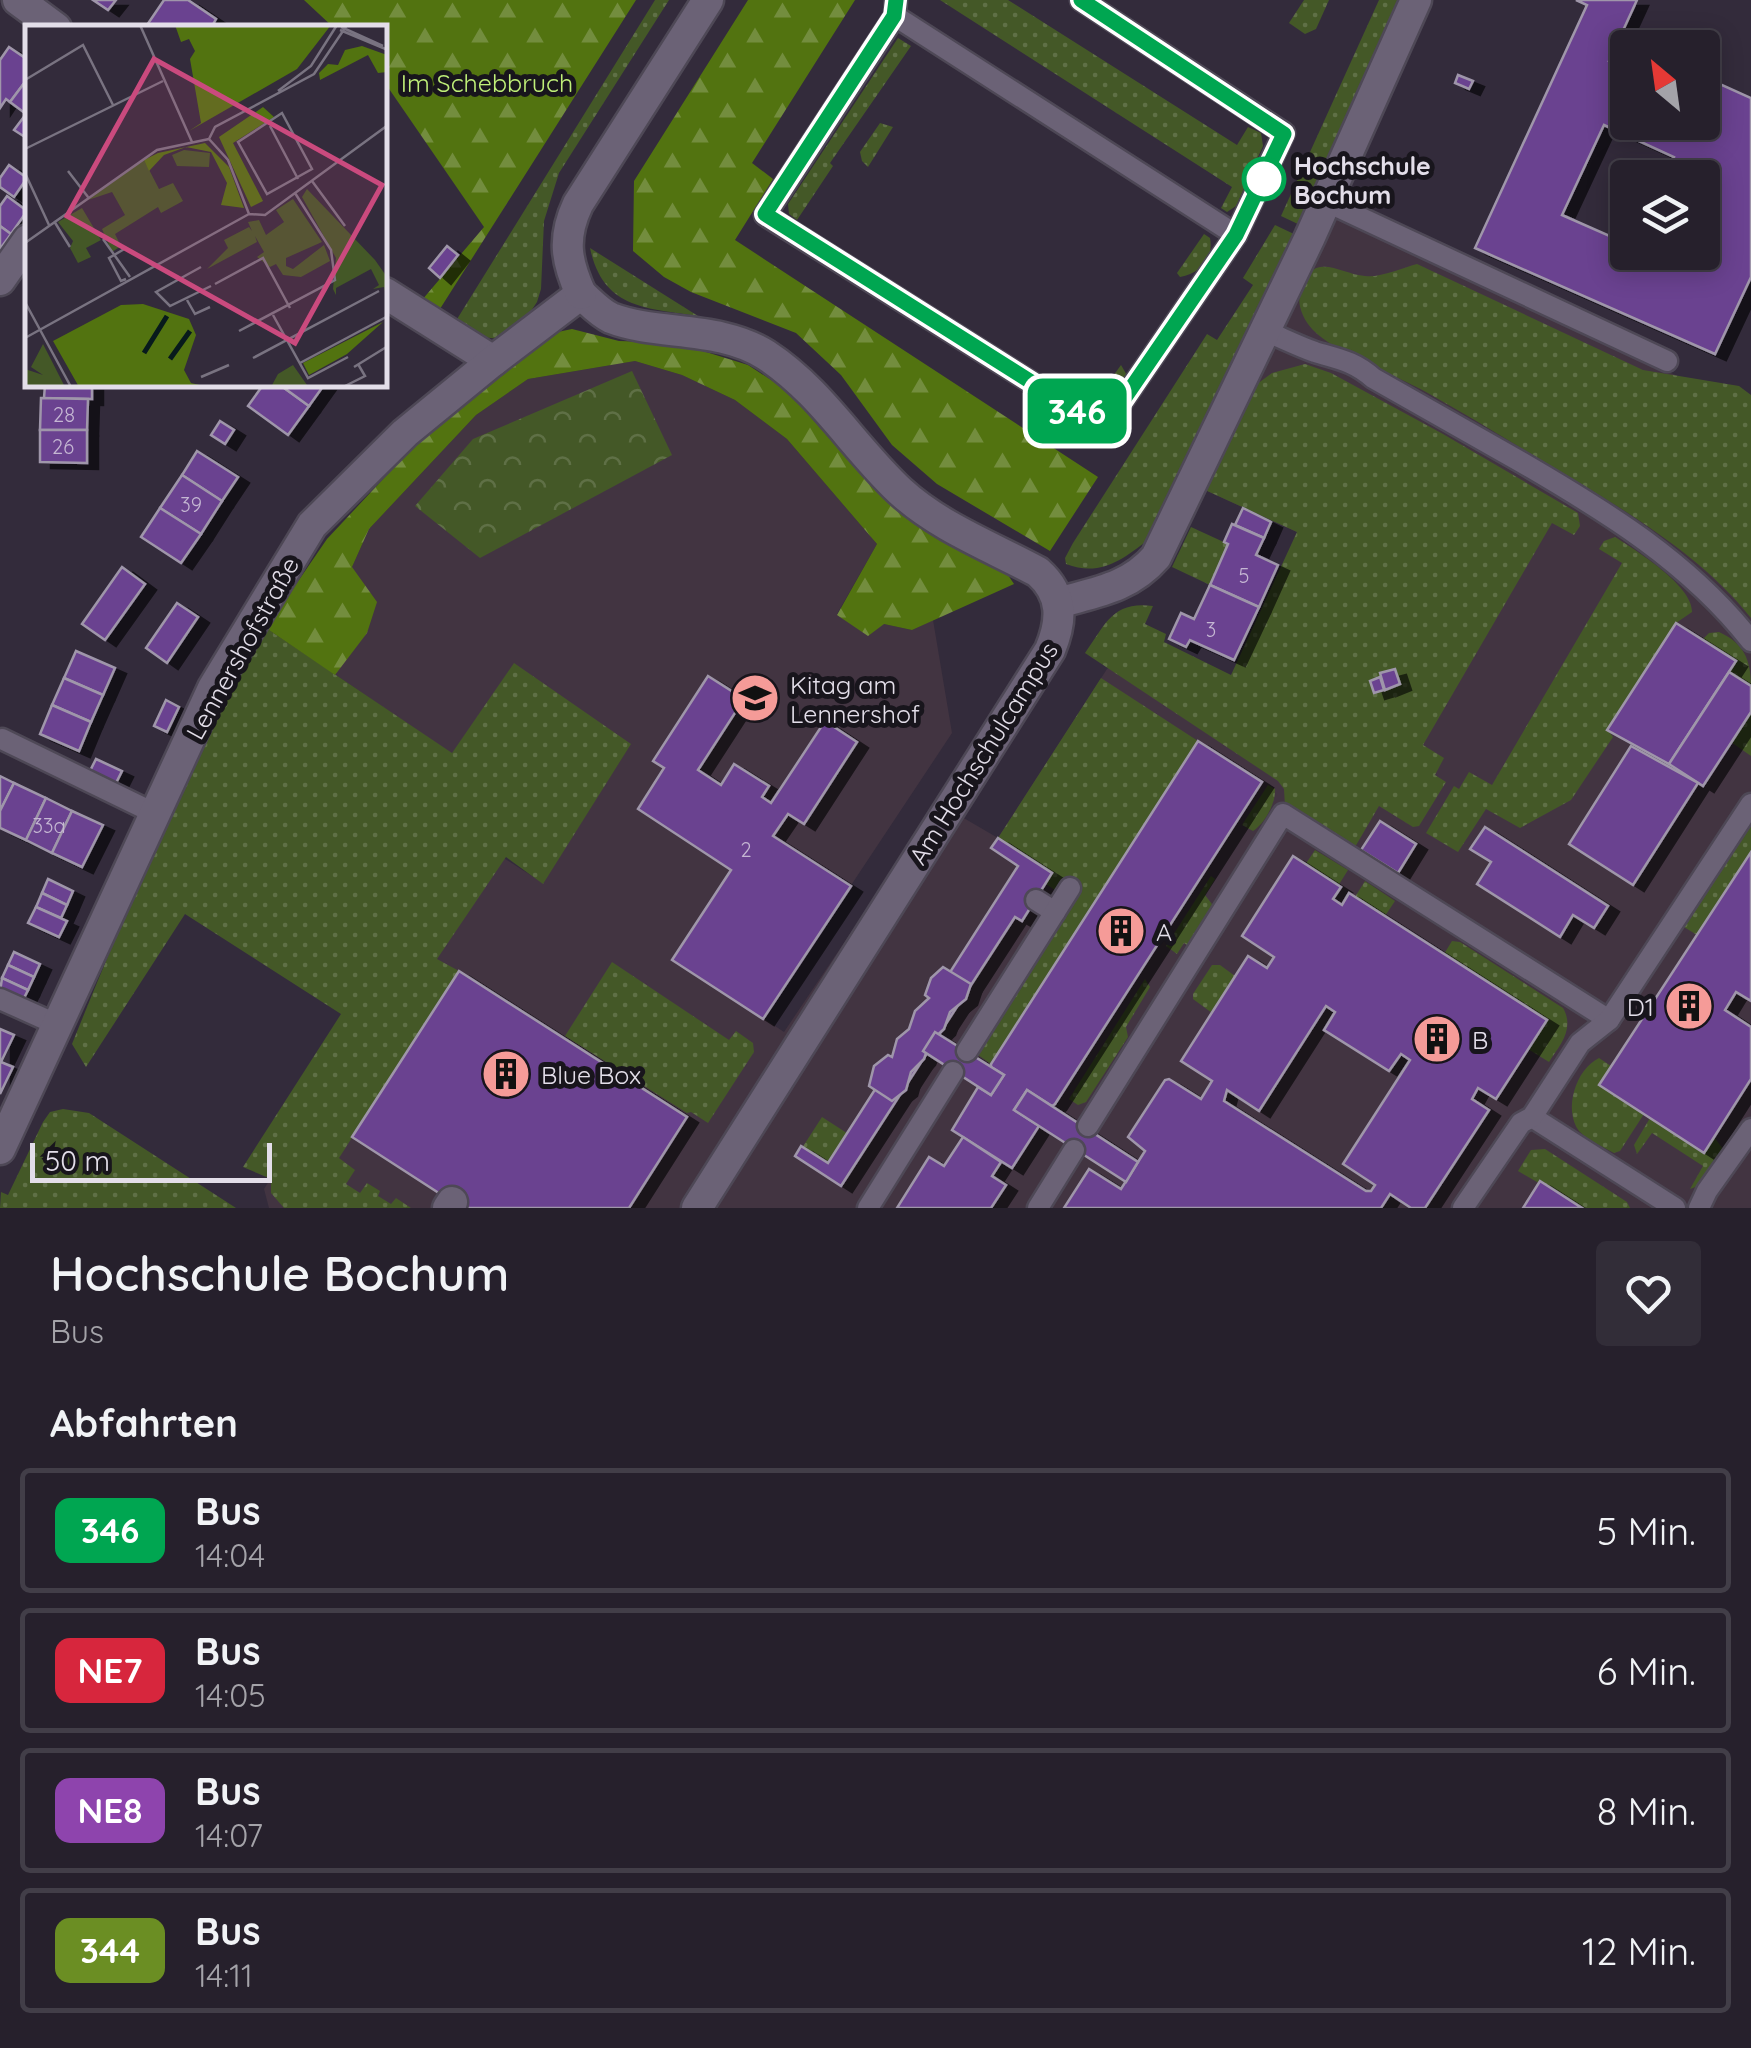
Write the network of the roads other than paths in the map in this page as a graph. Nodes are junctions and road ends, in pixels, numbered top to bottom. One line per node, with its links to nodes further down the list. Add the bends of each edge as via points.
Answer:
1 (18, 0): 6 (street)
2 (708, 0): 11 (street, via 568,225 569,268)
3 (1081, 0): 8 (lane, via 1284,134)
4 (1416, 0): 7 (street)
5 (895, 8): 8 (lane); 8 (lane, via 765,214 1104,428)
6 (52, 25)
7 (1326, 201): 13 (street); 15 (lane)
8 (1236, 235)
9 (25, 244): 10 (street)
10 (0, 280)
11 (581, 294): 14 (street, Lennershofstraße); 16 (street, via 607,316 763,352 823,403 902,493 1038,572)
12 (388, 296): 14 (street)
13 (1263, 330): 16 (street, via 1156,558 1140,576); 17 (lane, via 1348,361 1606,511 1704,588)
14 (492, 360): 20 (street, Lennershofstraße, via 312,525 213,688)
15 (1667, 361)
16 (1058, 603): 34 (street, Am Hochschulcampus, via 1060,626 1050,650)
17 (1751, 642)
18 (2, 739): 20 (lane)
19 (1751, 804): 25 (lane)
20 (156, 814): 26 (street, Lennershofstraße)
21 (1070, 888): 23 (lane)
22 (1036, 900): 23 (lane)
23 (1054, 912): 27 (lane)
24 (0, 999): 26 (lane)
25 (1609, 1020): 29 (lane, via 1580,1043); 30 (lane, via 1283,814)
26 (58, 1025): 32 (street, Lennershofstraße)
27 (967, 1051)
28 (954, 1072): 35 (lane)
29 (1532, 1118): 37 (lane, via 1521,1123); 38 (lane)
30 (1088, 1126)
31 (1751, 1129): 39 (lane)
32 (0, 1148)
33 (1074, 1150): 36 (lane)
34 (697, 1208)
35 (868, 1208)
36 (1038, 1208)
37 (1463, 1208)
38 (1675, 1208)
39 (1699, 1208)

